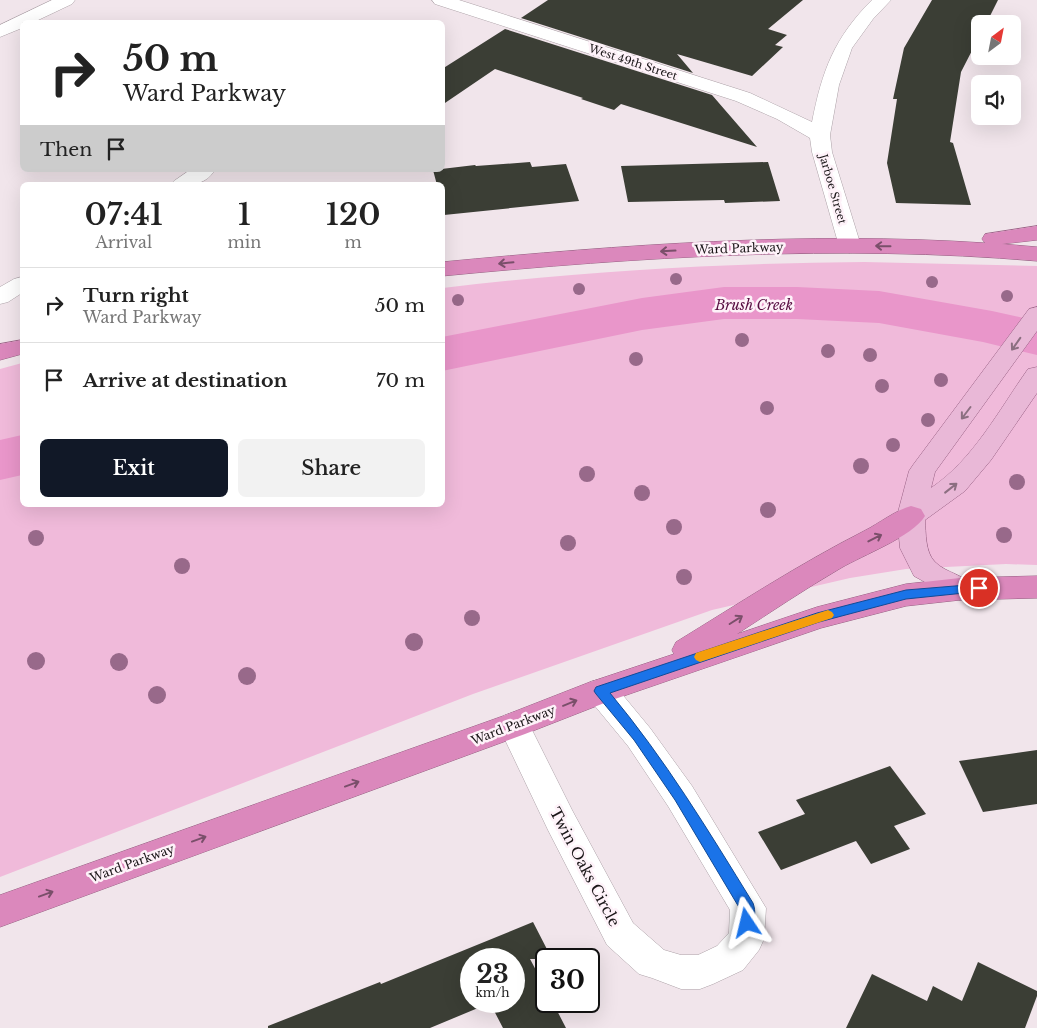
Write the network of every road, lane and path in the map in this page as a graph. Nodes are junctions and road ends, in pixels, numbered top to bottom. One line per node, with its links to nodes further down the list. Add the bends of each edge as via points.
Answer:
1 (66, 0): 5 (street)
2 (882, 0): 8 (street, Jarboe Street, via 843,48 829,86)
3 (467, 3): 4 (street); 8 (street, West 49th Street, via 743,97)
4 (443, 9)
5 (25, 20)
6 (20, 22): 7 (street)
7 (0, 32)
8 (820, 134): 12 (street, Jarboe Street, via 822,152)
9 (201, 172): 10 (street)
10 (186, 182)
11 (1037, 233): 13 (highway)
12 (850, 246): 13 (highway, Ward Parkway, one-way to 12); 15 (highway, Ward Parkway, one-way to 15, via 706,248 568,256)
13 (932, 247): 14 (highway, Ward Parkway)
14 (1037, 254)
15 (445, 270)
16 (20, 285): 17 (street)
17 (0, 297)
18 (1037, 314): 22 (main road, one-way to 22, via 922,471)
19 (20, 347): 20 (highway)
20 (0, 352)
21 (1034, 379): 22 (main road, one-way to 21, via 955,485 982,454)
22 (911, 516): 24 (main road, via 914,548 924,569); 25 (highway, one-way to 22, via 832,560)
23 (1037, 587): 24 (highway, Ward Parkway)
24 (960, 589): 25 (highway, Ward Parkway, via 906,595 817,618)
25 (650, 674): 26 (highway, Ward Parkway)
26 (601, 691): 27 (highway, Ward Parkway, one-way to 26); 27 (street, Twin Oaks Circle, via 639,737 680,796 748,908 746,939 730,958 700,972 681,972 652,962 620,934)
27 (514, 725): 28 (highway, Ward Parkway, one-way to 27)
28 (0, 911)

